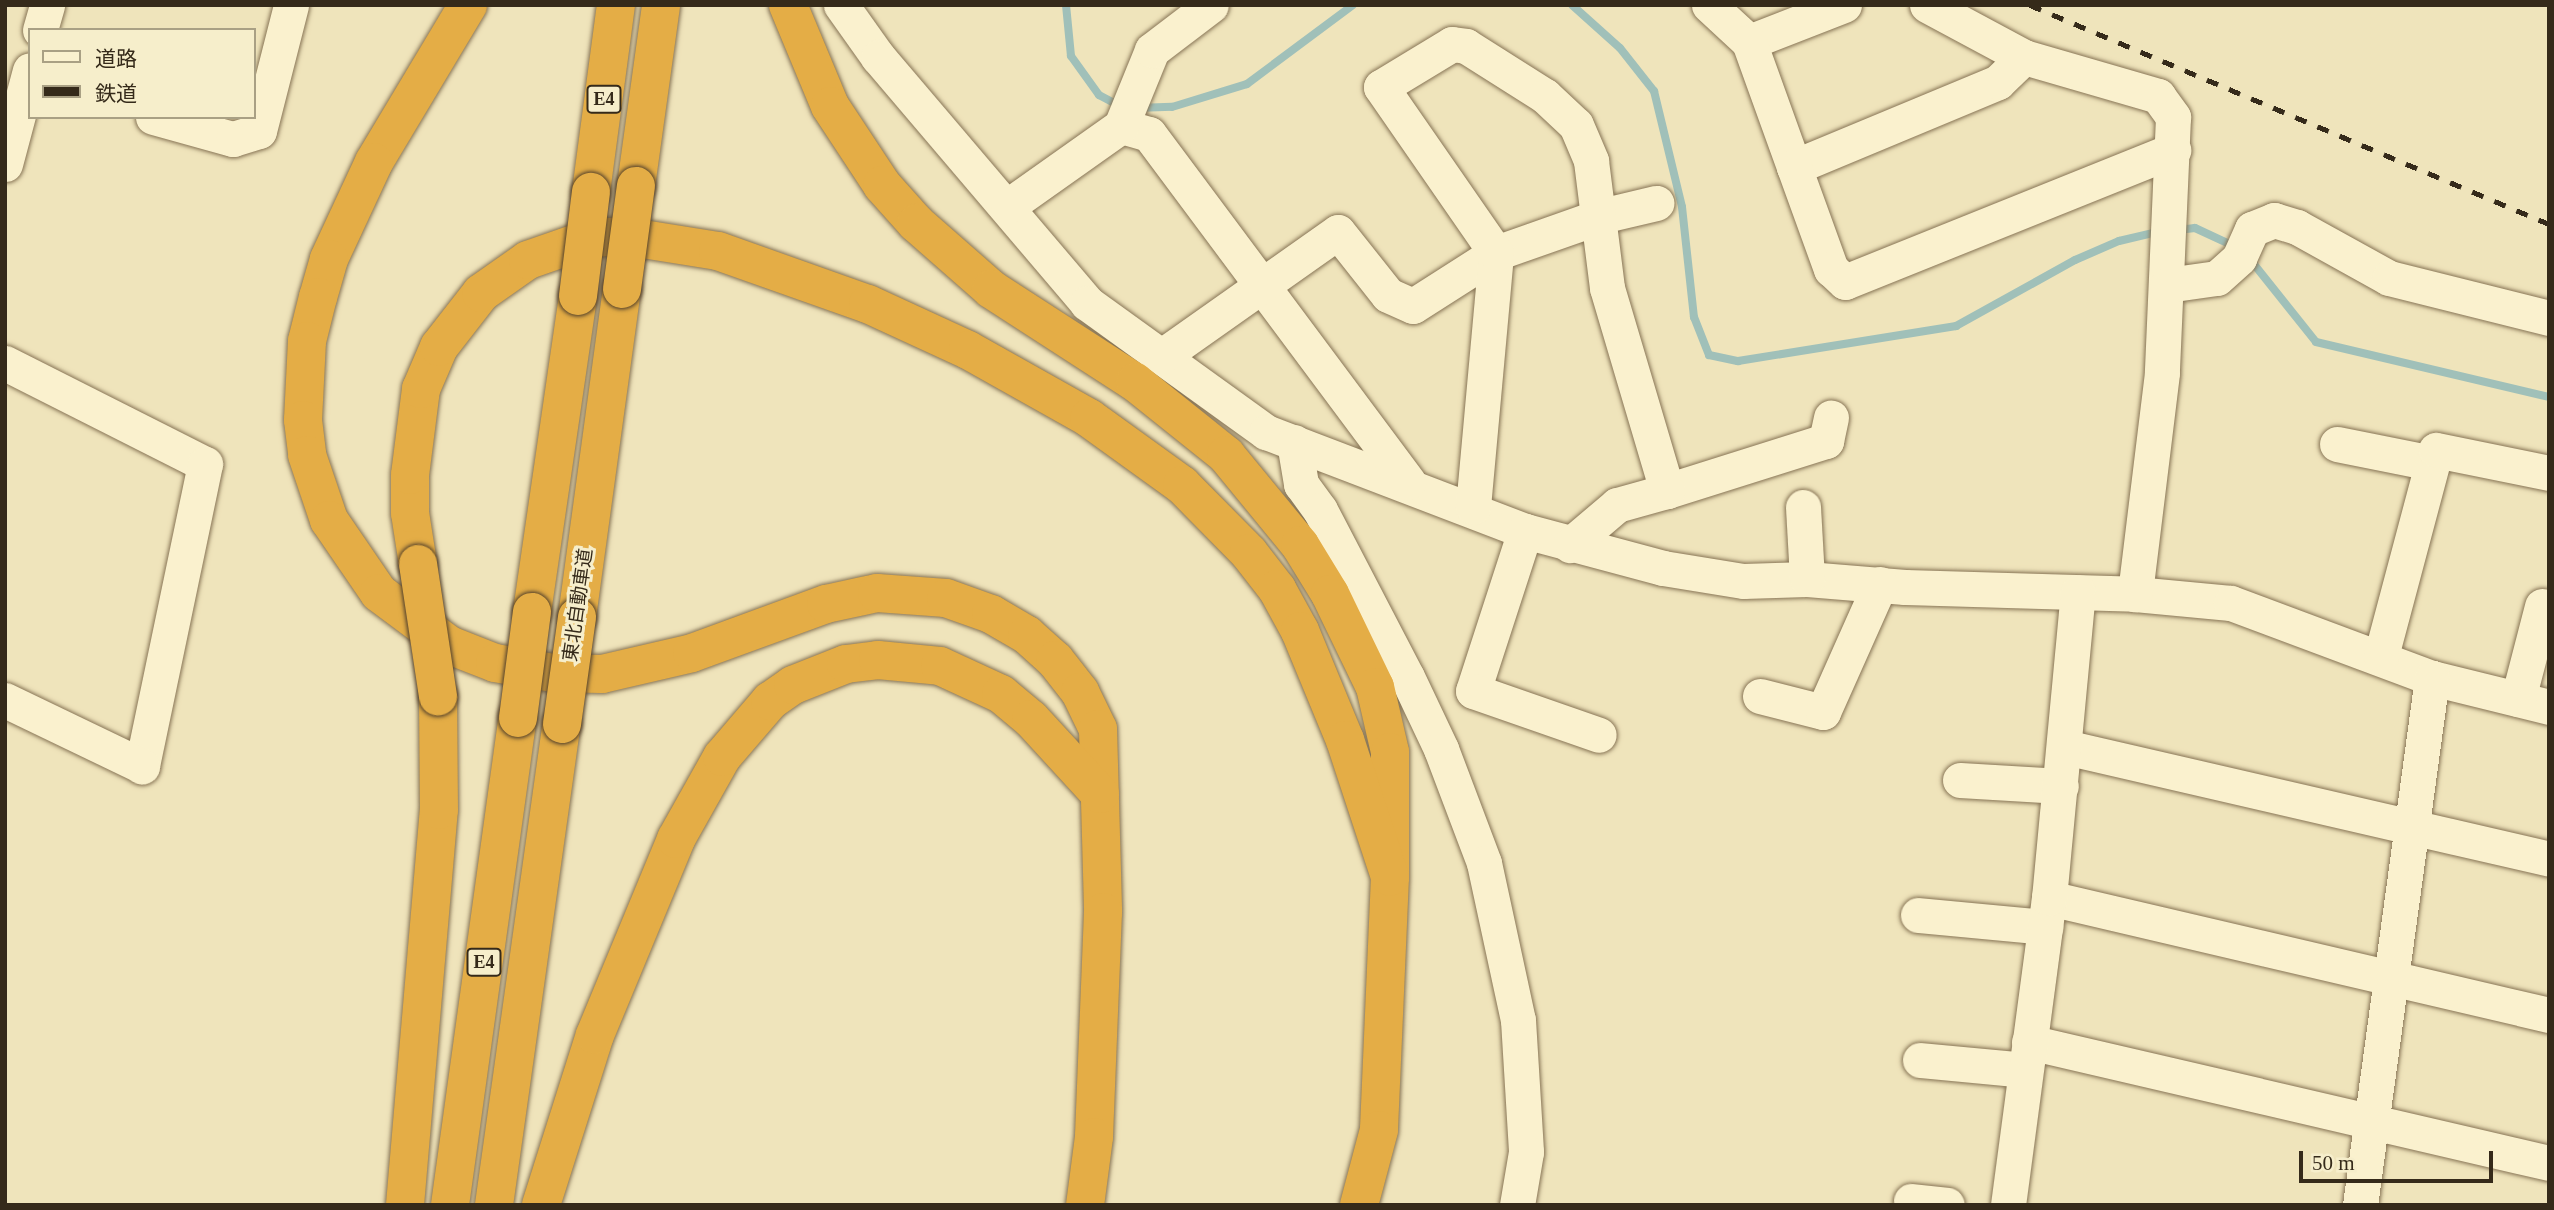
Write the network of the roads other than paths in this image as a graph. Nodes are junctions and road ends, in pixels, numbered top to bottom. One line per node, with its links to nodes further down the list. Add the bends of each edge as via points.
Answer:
1 (47, 5): 12 (street)
2 (291, 5): 16 (street, via 259,131 233,139)
3 (468, 5): 55 (highway, via 369,173 329,259 307,341 303,392 307,455 329,520 379,593 449,645 495,663 553,673 602,674 639,667 826,604 877,593 946,598 1018,629 1055,660 1080,692 1098,729)
4 (616, 5): 70 (highway, E4, bridge)
5 (661, 5): 71 (highway, 東北自動車道 / E4, bridge)
6 (788, 5): 58 (highway, via 830,106 882,185 916,223 991,289 1135,382 1188,423 1226,455 1300,545 1330,594 1375,687 1390,752)
7 (841, 5): 22 (street, via 878,57)
8 (1709, 5): 13 (street)
9 (1843, 5): 13 (street)
10 (1927, 5): 14 (street)
11 (1210, 6): 17 (street, via 1152,50)
12 (41, 28)
13 (1749, 42): 20 (street)
14 (2024, 57): 18 (street, via 2158,96 2173,117); 20 (street, via 1998,82)
15 (23, 78): 19 (street)
16 (160, 119)
17 (1121, 125): 22 (street); 25 (street, via 1149,134)
18 (2173, 150): 20 (street, via 1846,282 1831,270); 26 (street)
19 (5, 164)
20 (1794, 167)
21 (1656, 203): 23 (street)
22 (1008, 206): 28 (street, via 1087,303)
23 (1601, 216): 24 (street); 24 (street, via 1591,161 1576,125 1545,96 1466,46 1452,44 1383,84 1382,91); 36 (street, via 1608,288)
24 (1496, 253): 25 (street, via 1422,302 1406,305 1388,295 1338,232); 38 (street)
25 (1265, 284): 28 (street); 35 (street)
26 (2166, 285): 27 (street, via 2217,278 2239,258 2252,229 2274,220 2297,227 2389,278); 44 (street, via 2162,373)
27 (2549, 318)
28 (1162, 356): 31 (street, via 1256,427)
29 (5, 363): 49 (street, via 205,464 142,766)
30 (1831, 418): 36 (street, via 1826,441)
31 (1294, 442): 35 (street); 76 (street, via 1301,484 1320,510 1407,677 1441,748 1484,863 1518,1020 1526,1152)
32 (2337, 444): 33 (street)
33 (2432, 463): 34 (street, via 2436,450); 46 (street)
34 (2549, 473)
35 (1408, 482): 38 (street)
36 (1667, 491): 40 (street, via 1617,505)
37 (1802, 506): 41 (street)
38 (1473, 507): 39 (street)
39 (1525, 531): 40 (street); 51 (street, via 1473,691)
40 (1570, 545): 41 (street, via 1663,568 1743,581)
41 (1807, 579): 42 (street)
42 (1880, 584): 43 (street); 48 (street, via 1823,712)
43 (2078, 592): 44 (street); 52 (street)
44 (2135, 594): 46 (street, via 2249,607)
45 (2542, 606): 50 (street)
46 (2381, 656): 47 (street)
47 (2432, 678): 50 (street); 56 (street)
48 (1759, 696)
49 (5, 700)
50 (2533, 703)
51 (1599, 735)
52 (2065, 747): 54 (street); 56 (street)
53 (1960, 780): 54 (street)
54 (2061, 786): 59 (street)
55 (1100, 794): 66 (highway, via 1103,912); 72 (highway, via 1031,719 1001,694 940,666 878,660 846,664 793,685 771,701 722,757 676,839 595,1035)
56 (2410, 828): 57 (street); 61 (street)
57 (2549, 859)
58 (1390, 877): 69 (highway, bridge, via 1345,740 1294,621 1249,553 1182,485 1089,418 968,350 868,304 718,251 624,236 591,238 528,260 481,293 439,347 421,389 410,513 438,697 439,810); 75 (highway, via 1379,1130)
59 (2047, 913): 60 (street); 61 (street); 63 (street)
60 (1918, 915)
61 (2392, 979): 62 (street); 65 (street)
62 (2549, 1015)
63 (2027, 1056): 64 (street); 65 (street); 78 (street)
64 (1920, 1060)
65 (2370, 1123): 67 (street); 79 (street)
66 (1094, 1137): 73 (highway); 74 (highway)
67 (2549, 1163)
68 (1911, 1201): 77 (street)
69 (405, 1205)
70 (450, 1205)
71 (494, 1205)
72 (541, 1205)
73 (1085, 1205)
74 (1104, 1205)
75 (1359, 1205)
76 (1517, 1205)
77 (1947, 1205)
78 (2008, 1205)
79 (2360, 1205)

